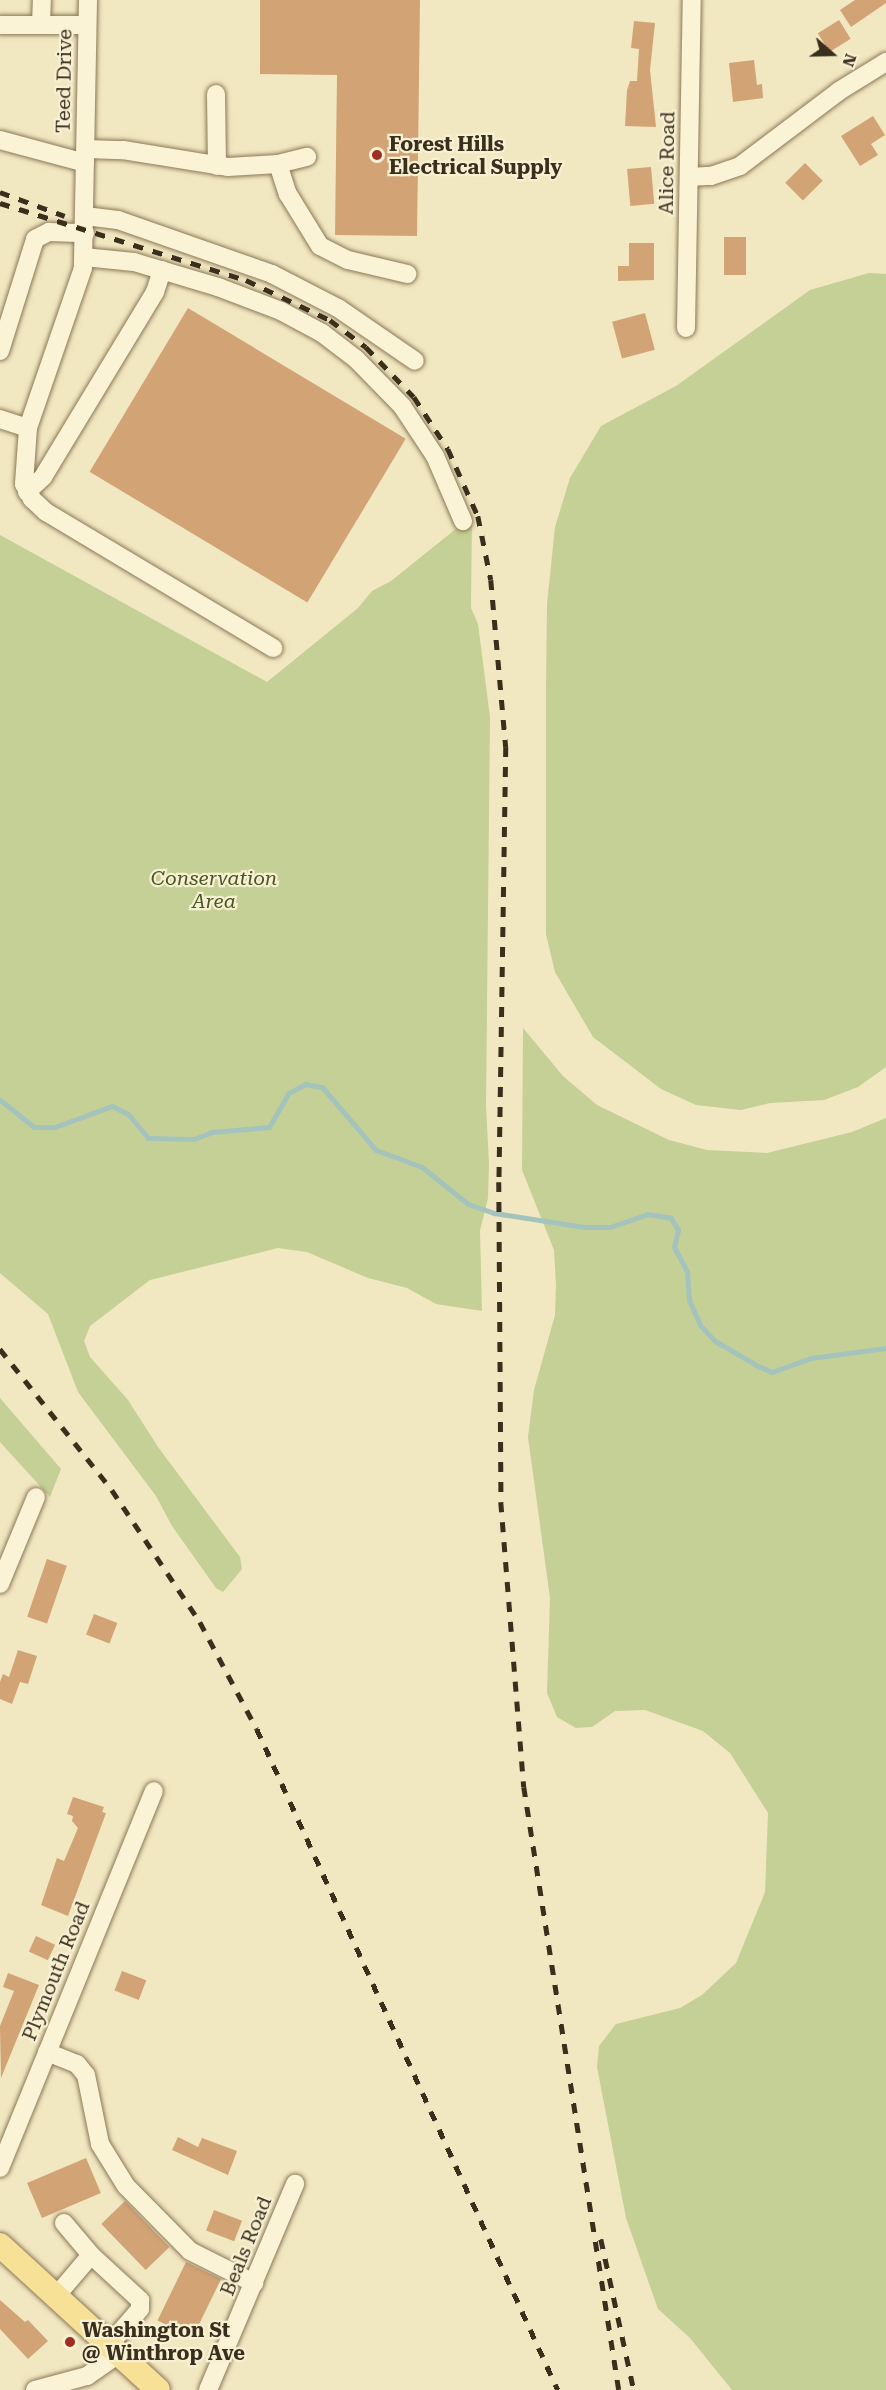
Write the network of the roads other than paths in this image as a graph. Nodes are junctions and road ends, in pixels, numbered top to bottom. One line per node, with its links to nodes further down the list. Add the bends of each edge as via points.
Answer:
1 (42, 0): 5 (street)
2 (87, 0): 6 (street, Teed Drive)
3 (692, 0): 14 (street, Alice Road)
4 (0, 25): 5 (street)
5 (41, 25): 6 (street)
6 (87, 25): 10 (street, Teed Drive)
7 (886, 62): 14 (street, via 839,91 740,166 711,176)
8 (216, 94): 13 (street)
9 (0, 140): 10 (street)
10 (86, 156): 13 (street, via 123,150); 15 (street, Teed Drive)
11 (307, 157): 12 (street)
12 (278, 164): 13 (street); 18 (street, via 288,194 321,246 348,260)
13 (217, 166)
14 (689, 177): 19 (street, Alice Road)
15 (85, 224): 16 (street, Teed Drive); 20 (street, via 34,239); 21 (street, via 118,220 272,274 338,308)
16 (84, 257): 17 (street, via 134,262); 23 (street, Teed Drive, via 81,279)
17 (162, 270): 24 (street, via 154,292 43,477); 25 (street, via 281,311 322,333 356,359 402,406 426,440)
18 (407, 274)
19 (686, 328)
20 (0, 351)
21 (416, 361)
22 (0, 419): 23 (street)
23 (28, 428): 24 (street, Teed Drive, via 23,464)
24 (27, 492): 26 (street, via 46,512)
25 (463, 521)
26 (273, 648)
27 (36, 1497): 28 (street)
28 (0, 1584)
29 (154, 1791): 30 (street, Plymouth Road)
30 (48, 2052): 31 (street, Plymouth Road); 36 (street, via 77,2064 86,2075 100,2144 126,2186 190,2251)
31 (0, 2168)
32 (295, 2184): 36 (street, Beals Road)
33 (64, 2223): 35 (street)
34 (0, 2245): 37 (main road)
35 (91, 2255): 37 (street); 38 (street, via 141,2301)
36 (254, 2283): 41 (street, Beals Road)
37 (57, 2295): 38 (main road)
38 (115, 2348): 39 (street, via 87,2376); 40 (main road)
39 (35, 2390)
40 (158, 2390)
41 (208, 2390)

